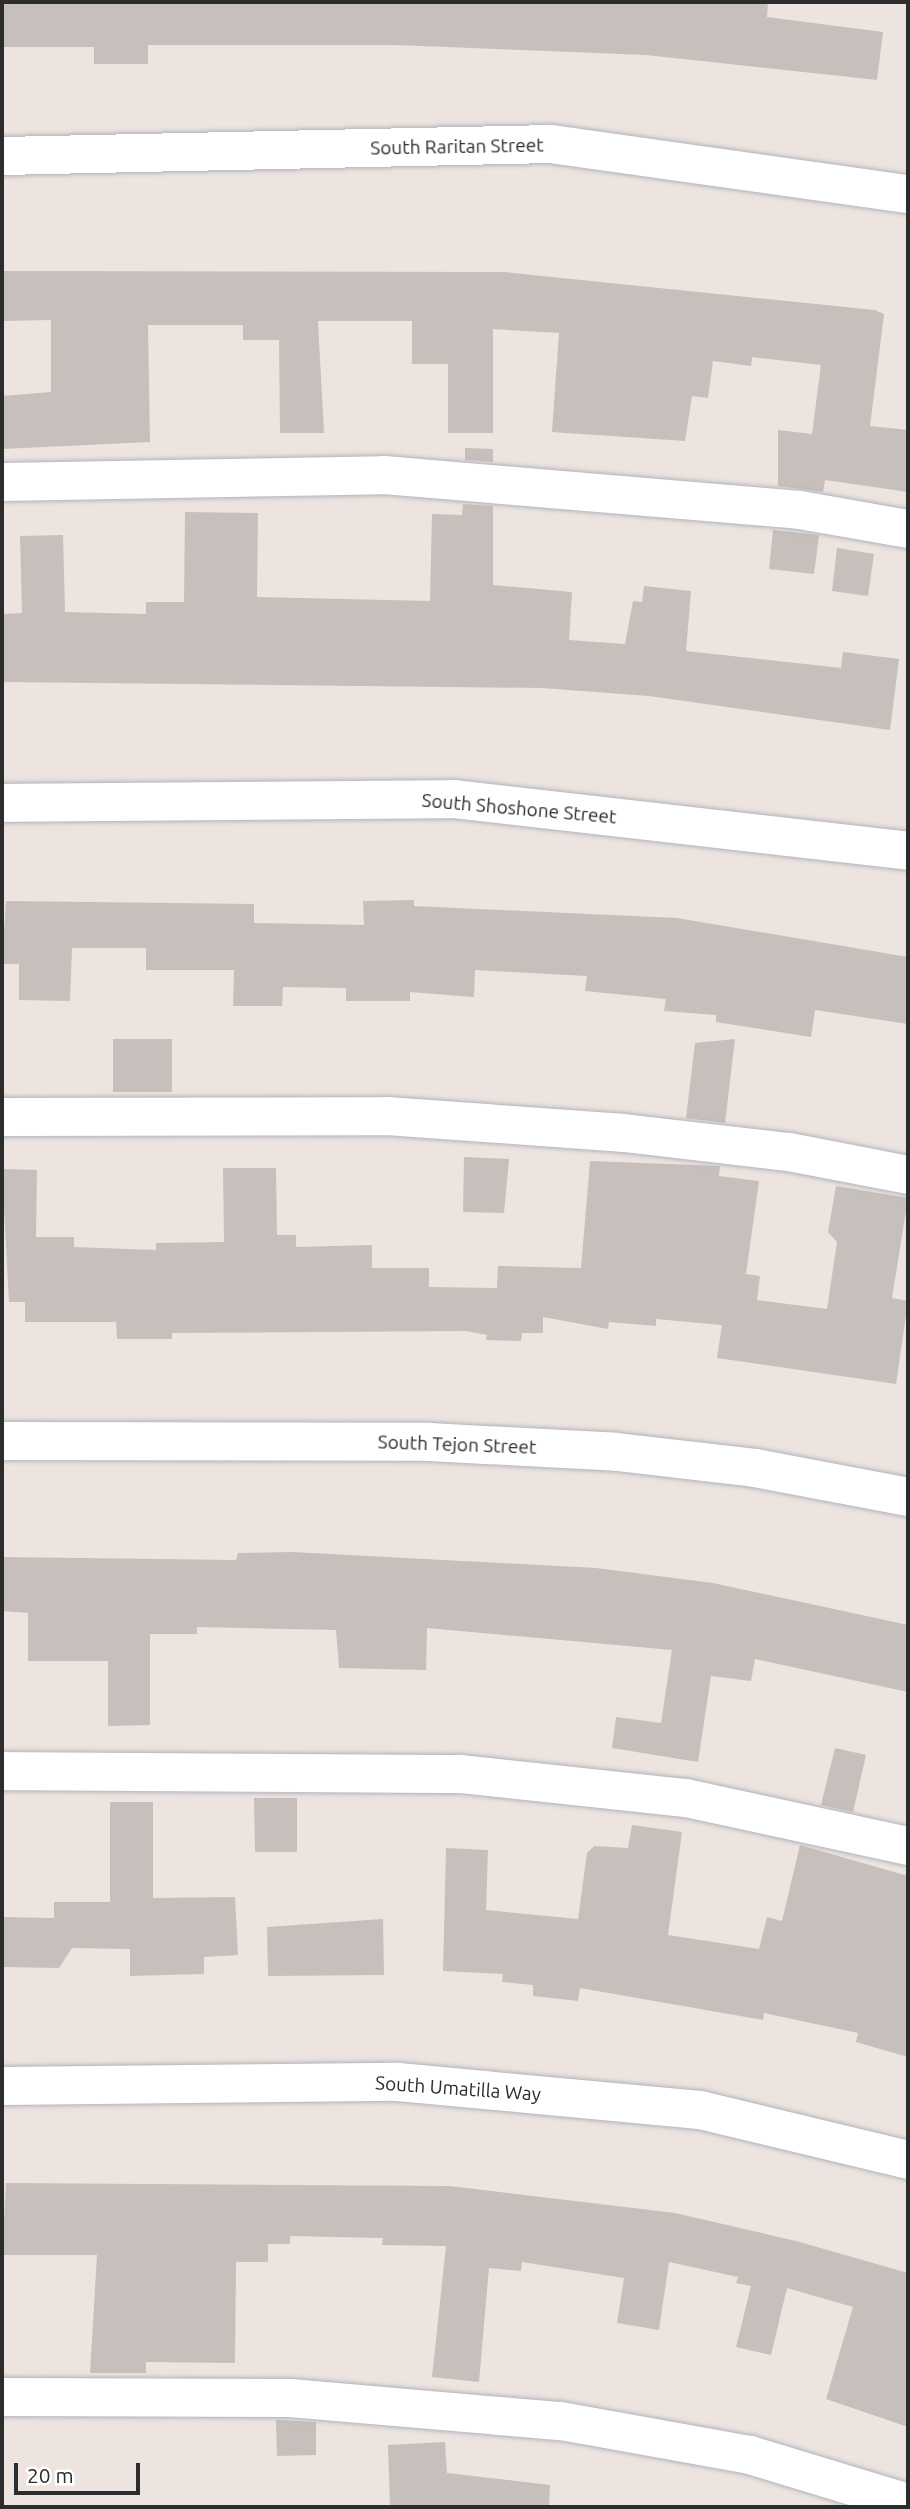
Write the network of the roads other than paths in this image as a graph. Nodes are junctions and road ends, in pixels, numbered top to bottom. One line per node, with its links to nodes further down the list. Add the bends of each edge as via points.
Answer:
1 (2, 156): 2 (street, South Raritan Street, via 551,144)
2 (908, 194)
3 (2, 482): 4 (street, via 384,475 800,510)
4 (908, 529)
5 (2, 803): 6 (street, South Shoshone Street, via 454,799)
6 (908, 851)
7 (2, 1117): 8 (street, via 401,1117 789,1152)
8 (908, 1175)
9 (2, 1441): 10 (street, South Tejon Street, via 429,1442 617,1452 755,1468)
10 (908, 1497)
11 (2, 1771): 12 (street, via 460,1774 686,1798)
12 (908, 1846)
13 (2, 2086): 14 (street, South Umatilla Way, via 398,2082 700,2110)
14 (908, 2160)
15 (2, 2396): 16 (street, via 290,2399 561,2421 750,2455)
16 (908, 2503)

